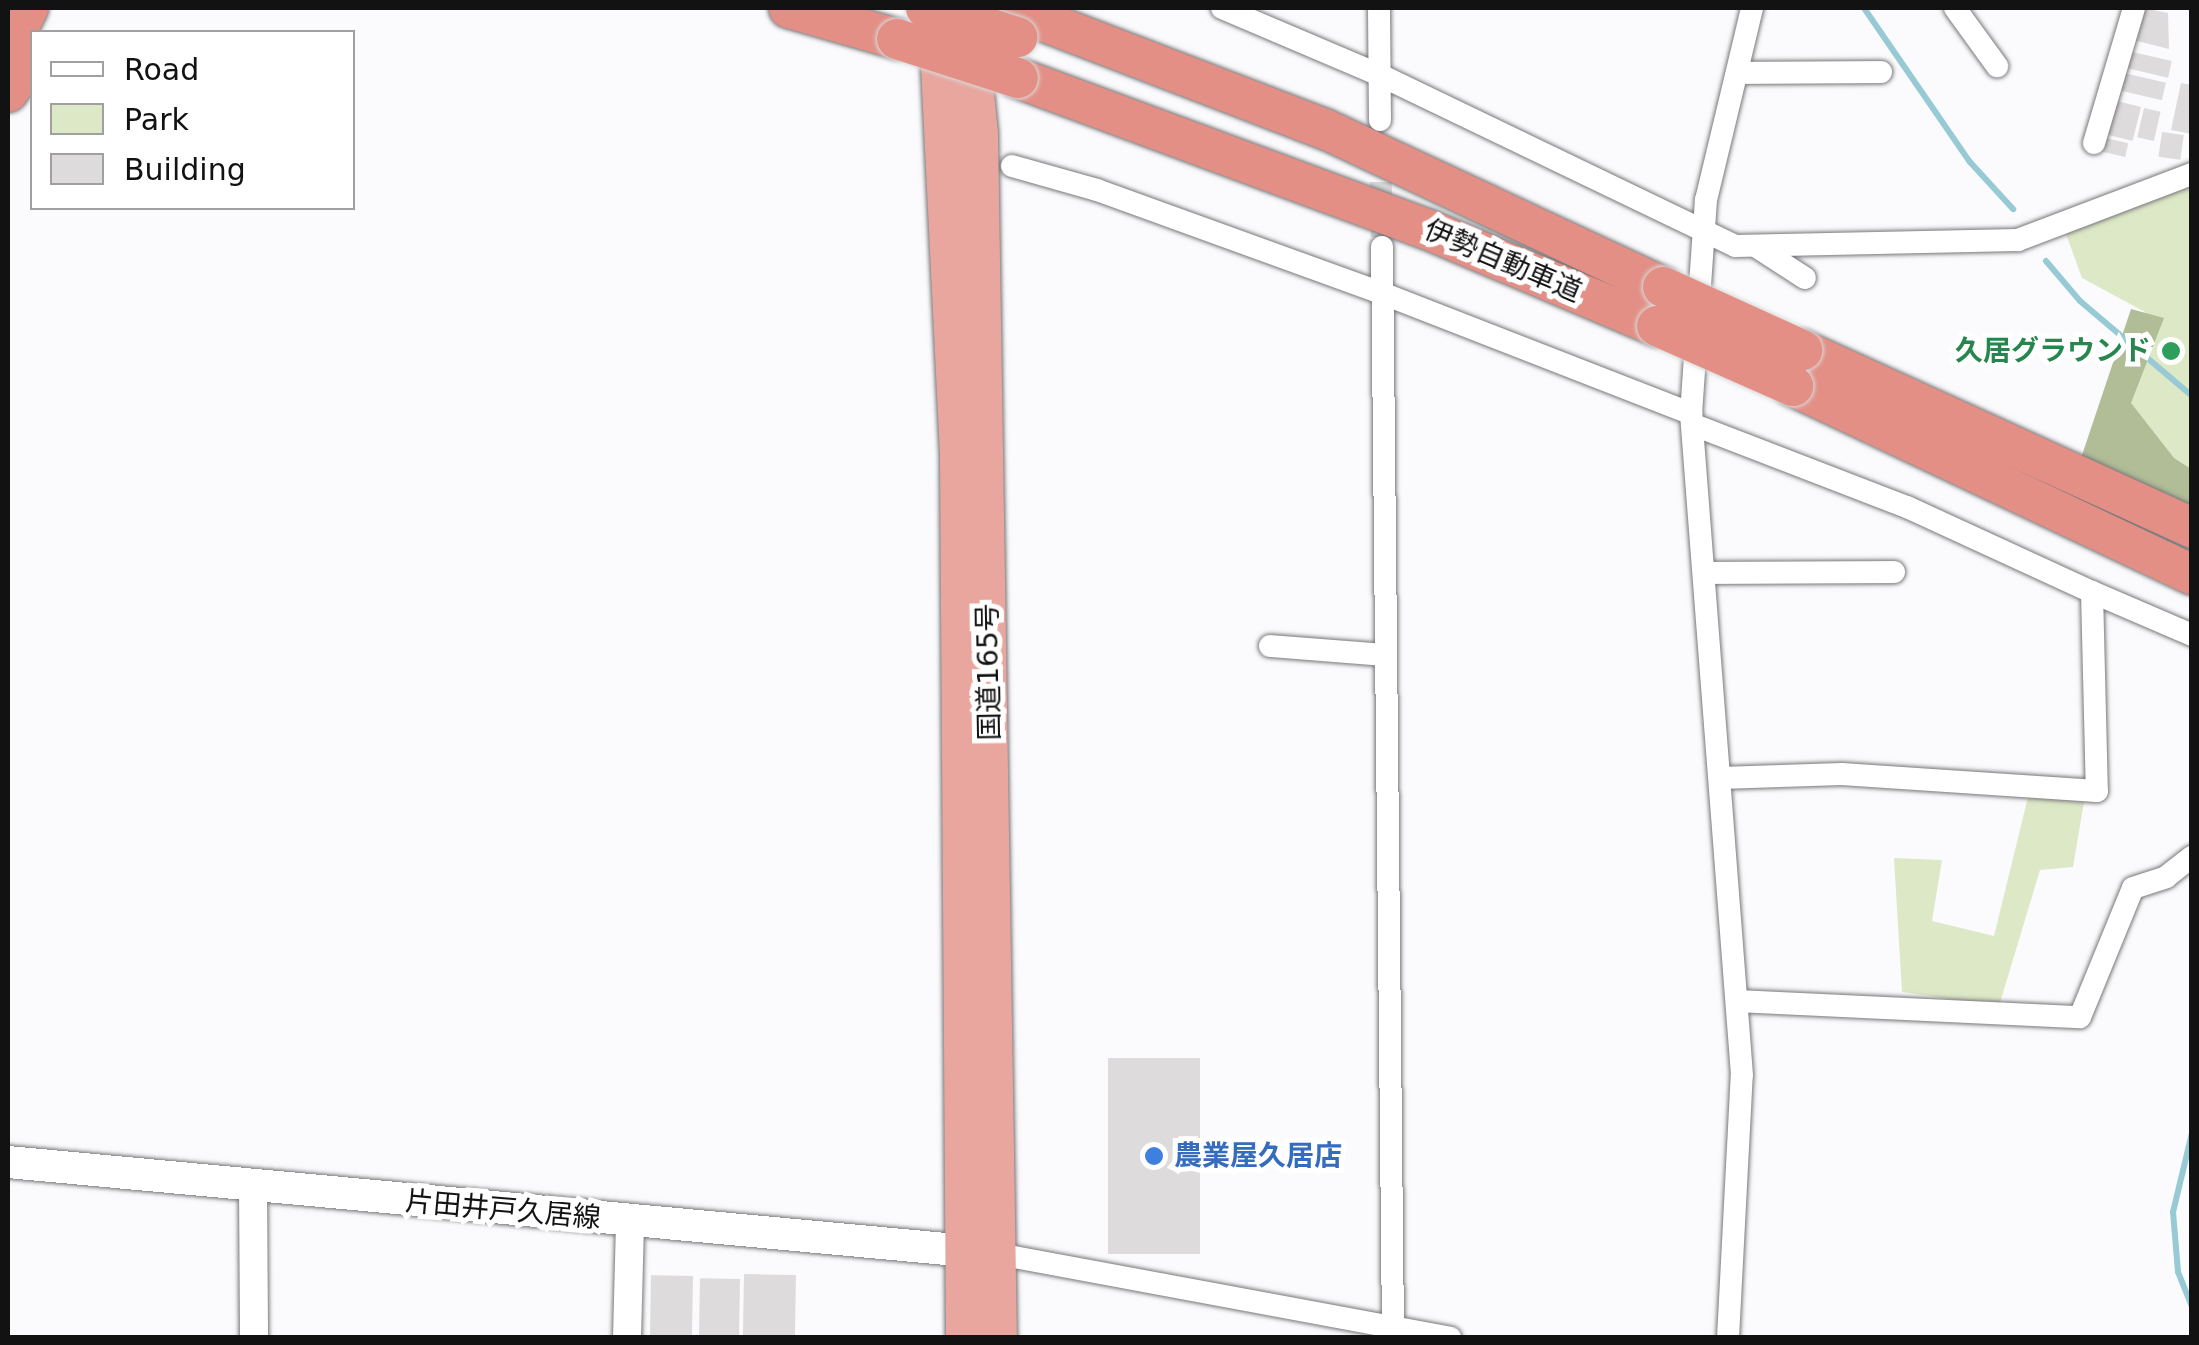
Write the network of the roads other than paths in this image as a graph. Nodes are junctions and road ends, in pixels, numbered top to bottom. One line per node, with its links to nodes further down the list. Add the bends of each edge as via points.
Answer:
1 (28, 8): 12 (highway)
2 (789, 8): 29 (highway, 伊勢自動車道, bridge, via 1018,78)
3 (926, 8): 11 (highway, 伊勢自動車道, bridge)
4 (936, 8): 46 (highway, 国道165号, via 959,456)
5 (966, 8): 20 (highway, 国道165号)
6 (1222, 8): 17 (street)
7 (1379, 8): 17 (street)
8 (1752, 8): 16 (street)
9 (1955, 8): 14 (street)
10 (2134, 8): 21 (street)
11 (1006, 16): 20 (street); 29 (highway, 伊勢自動車道, via 1442,193)
12 (8, 48)
13 (30, 61): 18 (highway)
14 (1997, 66)
15 (1881, 72): 16 (street)
16 (1736, 73): 24 (street)
17 (1380, 75): 19 (street); 24 (street)
18 (8, 92)
19 (1380, 120)
20 (979, 134): 46 (highway, 国道165号)
21 (2094, 143)
22 (1012, 166): 28 (street)
23 (2192, 174): 25 (street, via 2018,240)
24 (1704, 232): 25 (street, via 1735,246); 31 (street)
25 (1757, 246): 27 (street)
26 (1382, 247): 28 (street)
27 (1805, 278)
28 (1384, 294): 31 (street); 39 (street)
29 (1660, 306): 30 (highway, 伊勢自動車道, bridge)
30 (1797, 368): 32 (highway, 伊勢自動車道); 35 (highway, 伊勢自動車道)
31 (1692, 420): 34 (street); 36 (street)
32 (2192, 528)
33 (1894, 572): 34 (street)
34 (1707, 573): 40 (street)
35 (2192, 576)
36 (2092, 592): 37 (street); 40 (street, via 2096,792 1842,774)
37 (2192, 635)
38 (1270, 646): 39 (street)
39 (1384, 655): 47 (street)
40 (1720, 778): 42 (street)
41 (2192, 857): 42 (street, via 2133,888 2080,1017)
42 (1736, 1001): 53 (street, via 1744,1131)
43 (8, 1162): 44 (main road, 片田井戸久居線)
44 (253, 1186): 45 (main road, 片田井戸久居線); 48 (street)
45 (630, 1222): 46 (main road, 片田井戸久居線); 49 (street)
46 (981, 1252): 47 (street); 50 (highway, 国道165号); 51 (highway, 国道165号)
47 (1393, 1325): 52 (street)
48 (254, 1338)
49 (627, 1338)
50 (965, 1338)
51 (998, 1338)
52 (1450, 1338)
53 (1728, 1338)

